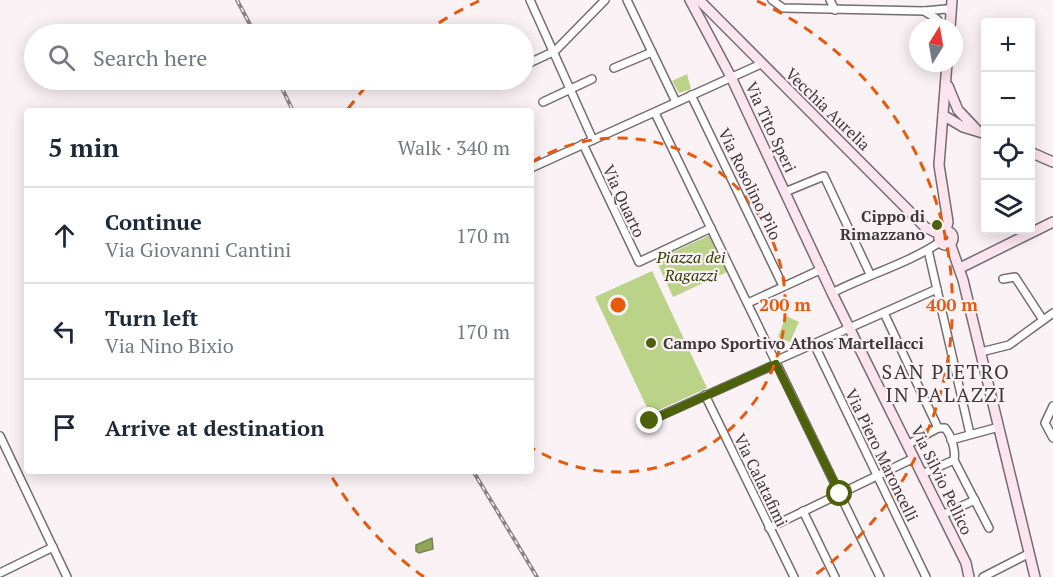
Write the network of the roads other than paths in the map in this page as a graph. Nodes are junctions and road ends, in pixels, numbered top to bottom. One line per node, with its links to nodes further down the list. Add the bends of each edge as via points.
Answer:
1 (530, 0): 17 (street)
2 (605, 0): 17 (street)
3 (627, 0): 18 (street)
4 (690, 0): 16 (main road, Via Tito Speri)
5 (699, 0): 15 (main road, Vecchia Aurelia)
6 (772, 0): 10 (street, via 783,8)
7 (830, 0): 10 (street)
8 (944, 0): 11 (street)
9 (952, 0): 12 (main road)
10 (835, 10): 11 (street)
11 (933, 12): 12 (street, via 946,9); 13 (street)
12 (951, 13): 14 (main road)
13 (937, 18)
14 (951, 18)
15 (718, 19): 16 (main road, via 708,20); 20 (main road, Vecchia Aurelia)
16 (706, 28): 23 (main road, Via Tito Speri)
17 (555, 51): 19 (street); 26 (street)
18 (652, 51): 21 (street); 29 (street)
19 (534, 61)
20 (761, 64): 23 (street); 42 (main road, Vecchia Aurelia, via 925,227)
21 (614, 69)
22 (946, 72): 25 (main road)
23 (731, 77): 27 (street); 39 (main road, Via Tito Speri)
24 (592, 79): 26 (street)
25 (946, 79): 31 (main road); 32 (main road, via 950,96)
26 (572, 88): 28 (street); 34 (street)
27 (692, 95): 29 (street); 48 (street, Via Rosolino Pilo)
28 (543, 102)
29 (676, 102): 30 (street)
30 (655, 112): 34 (street); 41 (street)
31 (943, 114): 32 (main road); 33 (main road, via 963,127); 42 (main road, via 939,177 948,222)
32 (964, 118): 33 (main road)
33 (981, 132)
34 (593, 140): 35 (street)
35 (583, 144): 38 (street); 41 (street, Via Quarto, via 639,262)
36 (1035, 154): 37 (main road)
37 (1053, 162)
38 (534, 167)
39 (785, 192): 44 (main road, Via Tito Speri); 46 (street, via 824,176)
40 (1053, 222): 45 (main road)
41 (711, 228): 51 (street)
42 (944, 237): 43 (street); 45 (main road)
43 (928, 250): 46 (street); 49 (street)
44 (822, 268): 48 (street); 50 (main road, Via Silvio Pellico)
45 (960, 268): 57 (main road)
46 (870, 274): 50 (street)
47 (1003, 279): 54 (street, via 1016,277)
48 (783, 286): 51 (street)
49 (937, 289): 52 (street); 64 (street)
50 (832, 293): 55 (main road, Via Silvio Pellico)
51 (747, 303): 58 (street)
52 (884, 313): 55 (street); 63 (street)
53 (1053, 313): 54 (street)
54 (1043, 321): 57 (street, via 1009,345)
55 (850, 329): 56 (street); 68 (main road, Via Silvio Pellico)
56 (814, 344): 58 (street); 72 (street, Via Piero Maroncelli)
57 (981, 352): 62 (main road)
58 (776, 363): 59 (street); 73 (street)
59 (705, 395): 61 (street); 77 (street, Via Calatafimi)
60 (1053, 406): 66 (street, via 1045,423)
61 (650, 421)
62 (999, 427): 64 (street); 80 (main road)
63 (938, 428): 67 (street, via 946,429); 68 (street)
64 (970, 434): 67 (street)
65 (0, 436): 79 (street)
66 (1053, 438)
67 (951, 440): 70 (street)
68 (907, 445): 69 (main road, Via Silvio Pellico)
69 (914, 458): 71 (main road, Via Silvio Pellico); 72 (street)
70 (954, 460): 71 (street); 74 (street)
71 (922, 474): 76 (main road, Via Silvio Pellico)
72 (878, 476): 73 (street); 86 (street, Via Piero Maroncelli)
73 (840, 494): 75 (street); 85 (street)
74 (975, 500): 76 (street); 78 (street)
75 (804, 511): 77 (street); 84 (street)
76 (942, 515): 87 (main road, Via Silvio Pellico)
77 (769, 528): 83 (street, Via Calatafimi)
78 (989, 528)
79 (53, 547): 81 (street); 82 (street)
80 (1028, 554): 88 (street); 89 (main road)
81 (0, 573)
82 (67, 577)
83 (794, 577)
84 (835, 577)
85 (880, 577)
86 (926, 577)
87 (969, 577)
88 (983, 577)
89 (1035, 577)

